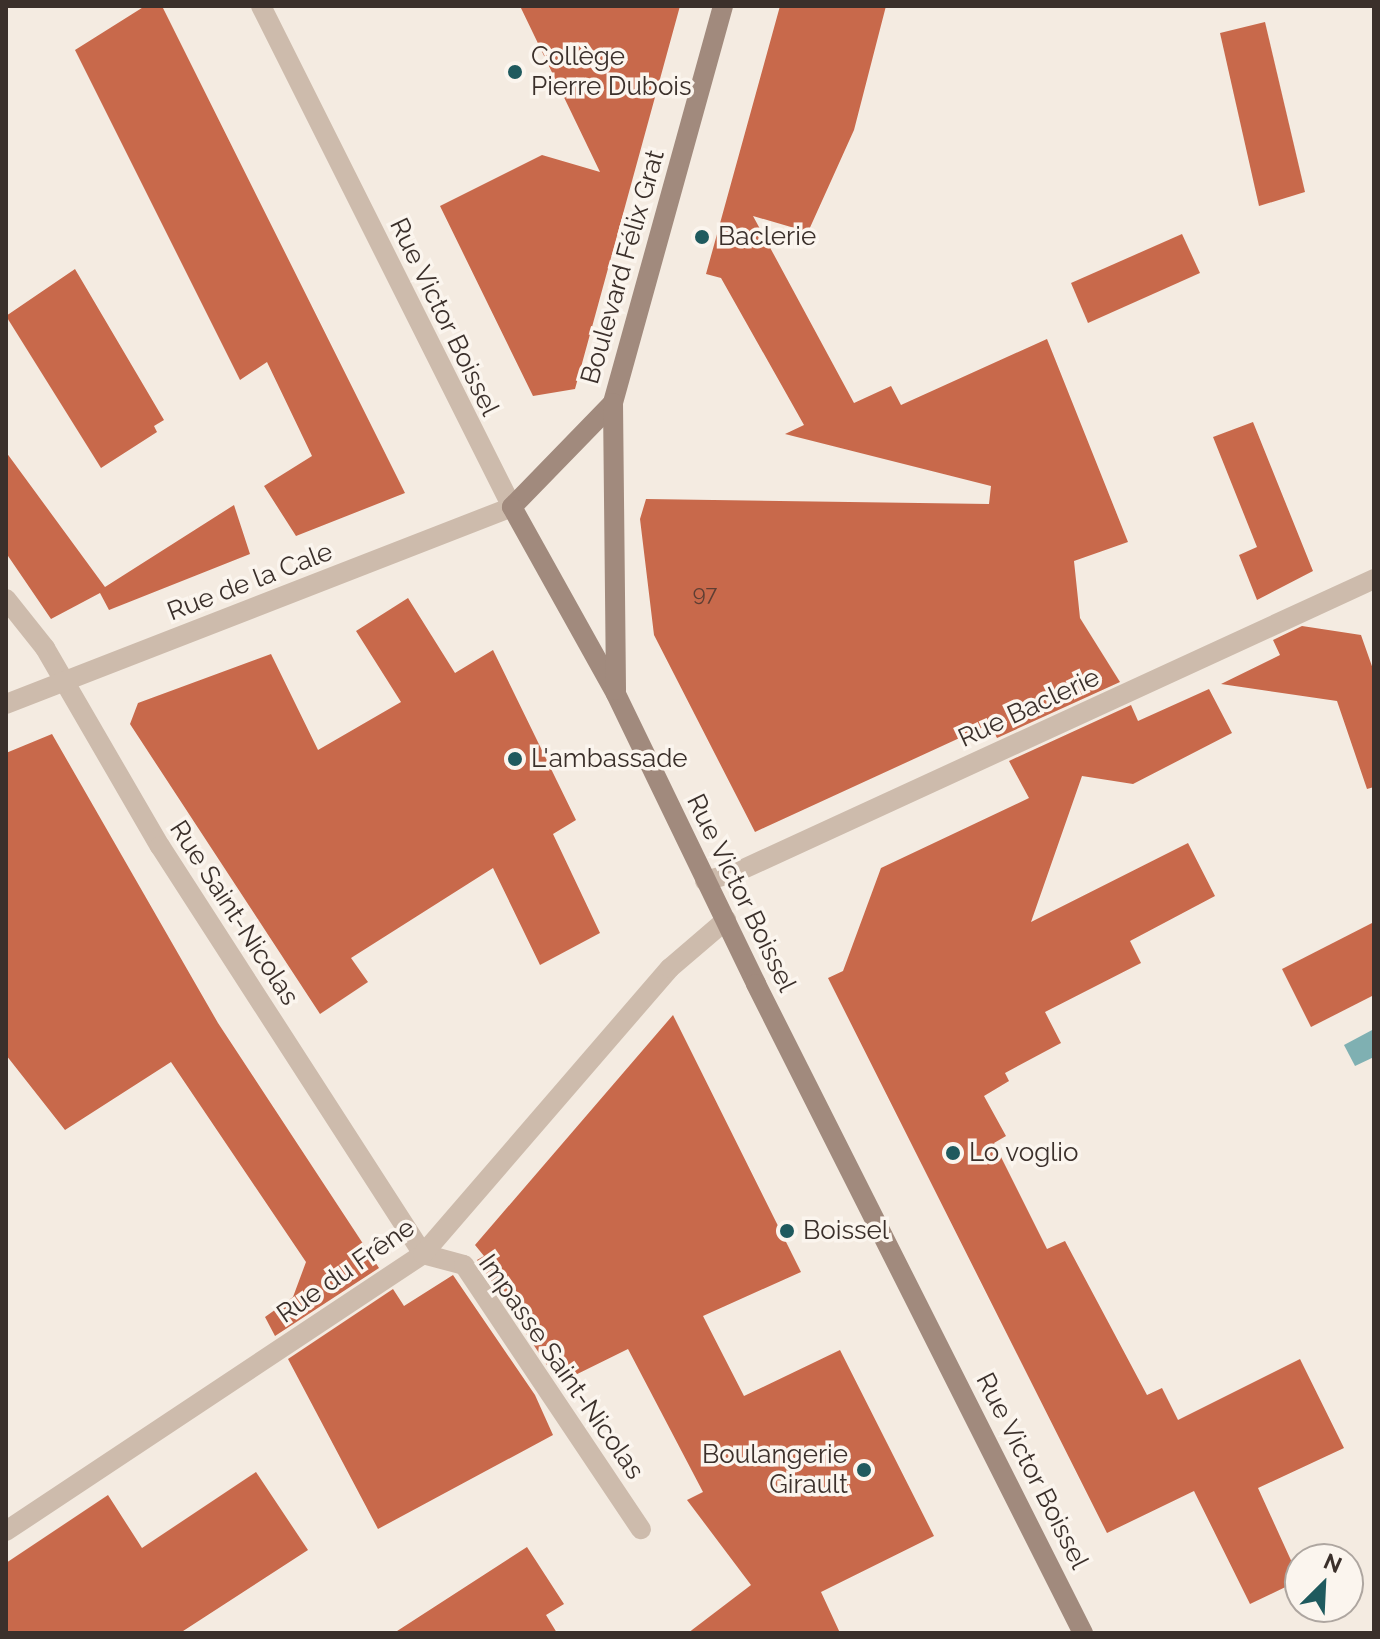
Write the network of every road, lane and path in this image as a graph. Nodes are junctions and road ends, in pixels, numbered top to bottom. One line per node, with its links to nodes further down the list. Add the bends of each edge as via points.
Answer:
1 (261, 6): 4 (street, Rue Victor Boissel)
2 (723, 6): 3 (main road, Boulevard Félix Grat)
3 (613, 403): 4 (main road, Boulevard Félix Grat); 8 (main road)
4 (512, 507): 7 (street, Rue de la Cale); 8 (main road, Rue Victor Boissel)
5 (1374, 579): 10 (street, Rue Baclerie, via 739,871)
6 (6, 599): 7 (street, Rue Saint-Nicolas, via 45,648)
7 (63, 681): 9 (street, Rue de la Cale); 12 (street, Rue Saint-Nicolas, via 160,846)
8 (616, 694): 10 (main road, Rue Victor Boissel)
9 (6, 704)
10 (705, 881): 11 (main road, Rue Victor Boissel)
11 (726, 920): 12 (street, Rue du Frêne, via 670,968); 15 (main road, Rue Victor Boissel)
12 (423, 1254): 13 (street, Impasse Saint-Nicolas, via 464,1265); 14 (street, Rue du Frêne)
13 (641, 1529)
14 (6, 1531)
15 (1083, 1633)

